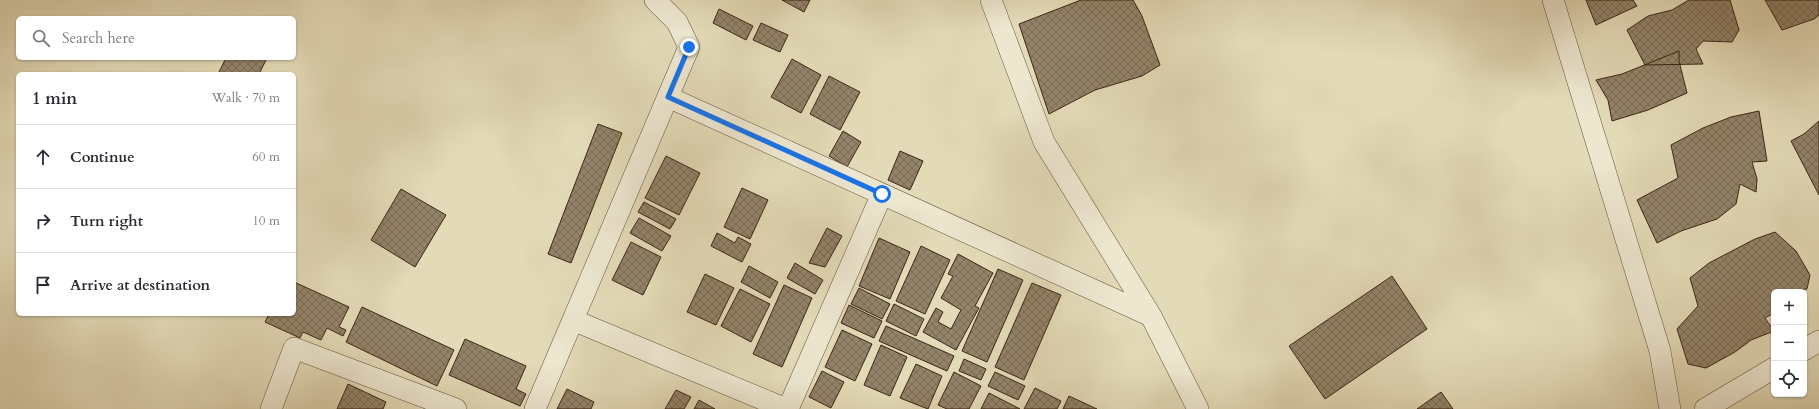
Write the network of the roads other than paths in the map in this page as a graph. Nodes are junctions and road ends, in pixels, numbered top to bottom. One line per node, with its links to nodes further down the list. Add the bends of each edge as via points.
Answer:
1 (655, 0): 4 (street, via 677,22 689,47)
2 (991, 0): 6 (street, via 1044,142)
3 (1552, 0): 16 (street, via 1660,350)
4 (668, 97): 5 (street); 7 (street)
5 (882, 194): 6 (street); 14 (street)
6 (1151, 316): 15 (street)
7 (573, 320): 13 (street); 14 (street)
8 (1819, 341): 9 (street)
9 (1807, 348)
10 (1771, 370): 17 (street)
11 (271, 409): 12 (street, via 294,348)
12 (456, 409)
13 (535, 409)
14 (787, 409)
15 (1198, 409)
16 (1670, 409)
17 (1705, 409)

